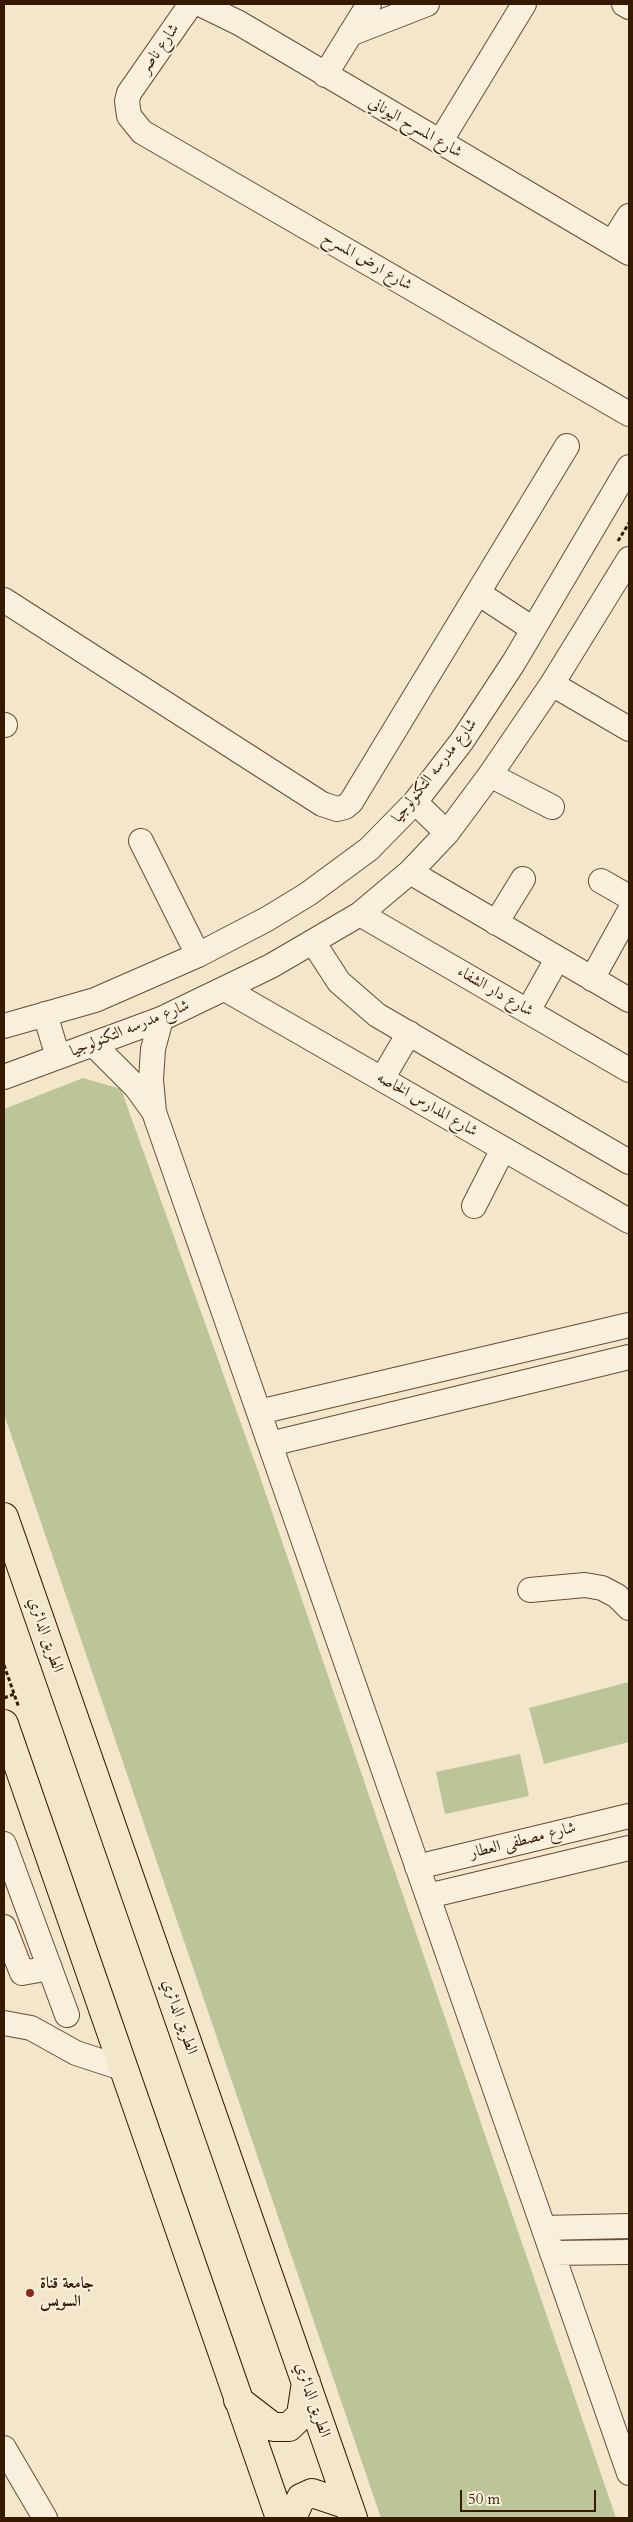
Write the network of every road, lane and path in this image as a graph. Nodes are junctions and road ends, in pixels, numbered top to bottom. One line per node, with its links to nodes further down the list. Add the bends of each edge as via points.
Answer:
1 (191, 4): 10 (street, شارع ناصر)
2 (200, 4): 9 (street, شارع المسرح اليوناني)
3 (369, 4): 8 (street)
4 (427, 4): 8 (street)
5 (524, 4): 11 (street)
6 (624, 4): 7 (street)
7 (629, 7)
8 (350, 34): 9 (street)
9 (325, 75): 11 (street, شارع المسرح اليوناني)
10 (129, 94): 14 (street, شارع ارض المسرح, via 129,116 142,132)
11 (440, 142): 13 (street, شارع المسرح اليوناني)
12 (629, 216): 13 (street)
13 (620, 248)
14 (629, 414)
15 (567, 446): 18 (street)
16 (629, 467): 20 (street, شارع مدرسه التكنولوجيا)
17 (629, 559): 21 (street, شارع مدرسه التكنولوجيا)
18 (478, 593): 19 (street, via 350,802 337,809 322,804); 20 (street)
19 (4, 600)
20 (533, 629): 24 (street, شارع مدرسه التكنولوجيا, via 462,741)
21 (552, 684): 22 (street); 23 (street, شارع مدرسه التكنولوجيا)
22 (629, 729)
23 (490, 775): 25 (street); 26 (street, شارع مدرسه التكنولوجيا)
24 (415, 802): 26 (street); 36 (street, شارع مدرسه التكنولوجيا, via 369,849 308,894)
25 (552, 807)
26 (447, 833): 28 (street, شارع مدرسه التكنولوجيا)
27 (141, 841): 36 (street)
28 (410, 872): 33 (street, شارع مدرسه التكنولوجيا); 34 (street)
29 (523, 879): 34 (street)
30 (601, 881): 31 (street)
31 (629, 897)
32 (629, 912): 38 (street)
33 (360, 914): 35 (street, شارع مدرسه التكنولوجيا); 41 (street, شارع دار الشفاء)
34 (496, 923): 37 (street)
35 (313, 942): 39 (street, شارع مدرسه التكنولوجيا); 45 (street, via 322,959 349,992 377,1015)
36 (198, 956): 42 (street, شارع مدرسه التكنولوجيا, via 95,1000)
37 (556, 959): 38 (street); 41 (street)
38 (592, 979): 40 (street)
39 (225, 989): 43 (street, شارع مدرسه التكنولوجيا); 50 (street, شارع المدارس الخاصه)
40 (628, 997)
41 (528, 1011): 48 (street, شارع دار الشفاء)
42 (45, 1014): 44 (street, شارع مدرسه التكنولوجيا); 47 (street)
43 (161, 1019): 46 (street, شارع مدرسه التكنولوجيا); 51 (street, via 151,1080)
44 (4, 1025)
45 (409, 1033): 50 (street); 53 (street)
46 (94, 1045): 47 (street, شارع مدرسه التكنولوجيا); 51 (street, via 136,1087)
47 (58, 1057): 49 (street, شارع مدرسه التكنولوجيا)
48 (629, 1070)
49 (4, 1077)
50 (382, 1079): 52 (street, شارع المدارس الخاصه)
51 (154, 1112): 60 (street)
52 (503, 1149): 54 (street); 55 (street, شارع المدارس الخاصه)
53 (629, 1162)
54 (474, 1206)
55 (629, 1221)
56 (629, 1325): 57 (street)
57 (576, 1338): 59 (street); 60 (street)
58 (629, 1357): 59 (street)
59 (583, 1368): 61 (street)
60 (259, 1412): 61 (street)
61 (270, 1444): 71 (street)
62 (4, 1516): 83 (main road, الطريق الدائري)
63 (530, 1590): 64 (street, via 585,1585 602,1588)
64 (629, 1608)
65 (14, 1694): 66 (path)
66 (4, 1698)
67 (4, 1724): 75 (main road)
68 (629, 1816): 71 (street, شارع مصطفى العطار)
69 (4, 1844): 74 (street)
70 (629, 1848): 72 (street, شارع مصطفى العطار)
71 (418, 1867): 72 (street)
72 (428, 1896): 80 (street)
73 (4, 1927): 74 (street, via 22,1973)
74 (50, 1968): 76 (street)
75 (98, 1992): 76 (street); 78 (main road)
76 (67, 2015): 77 (street)
77 (12, 2022): 78 (street, via 76,2053)
78 (125, 2069): 84 (main road)
79 (629, 2226): 80 (street)
80 (544, 2228): 82 (street)
81 (629, 2252): 82 (street)
82 (552, 2253): 86 (street)
83 (306, 2381): 84 (main road, via 300,2415 289,2427 272,2427); 87 (main road, الطريق الدائري)
84 (238, 2400): 89 (main road)
85 (4, 2448): 88 (street)
86 (629, 2473)
87 (351, 2512): 90 (main road, via 312,2493 301,2498)
88 (45, 2518)
89 (280, 2518)
90 (292, 2518)

